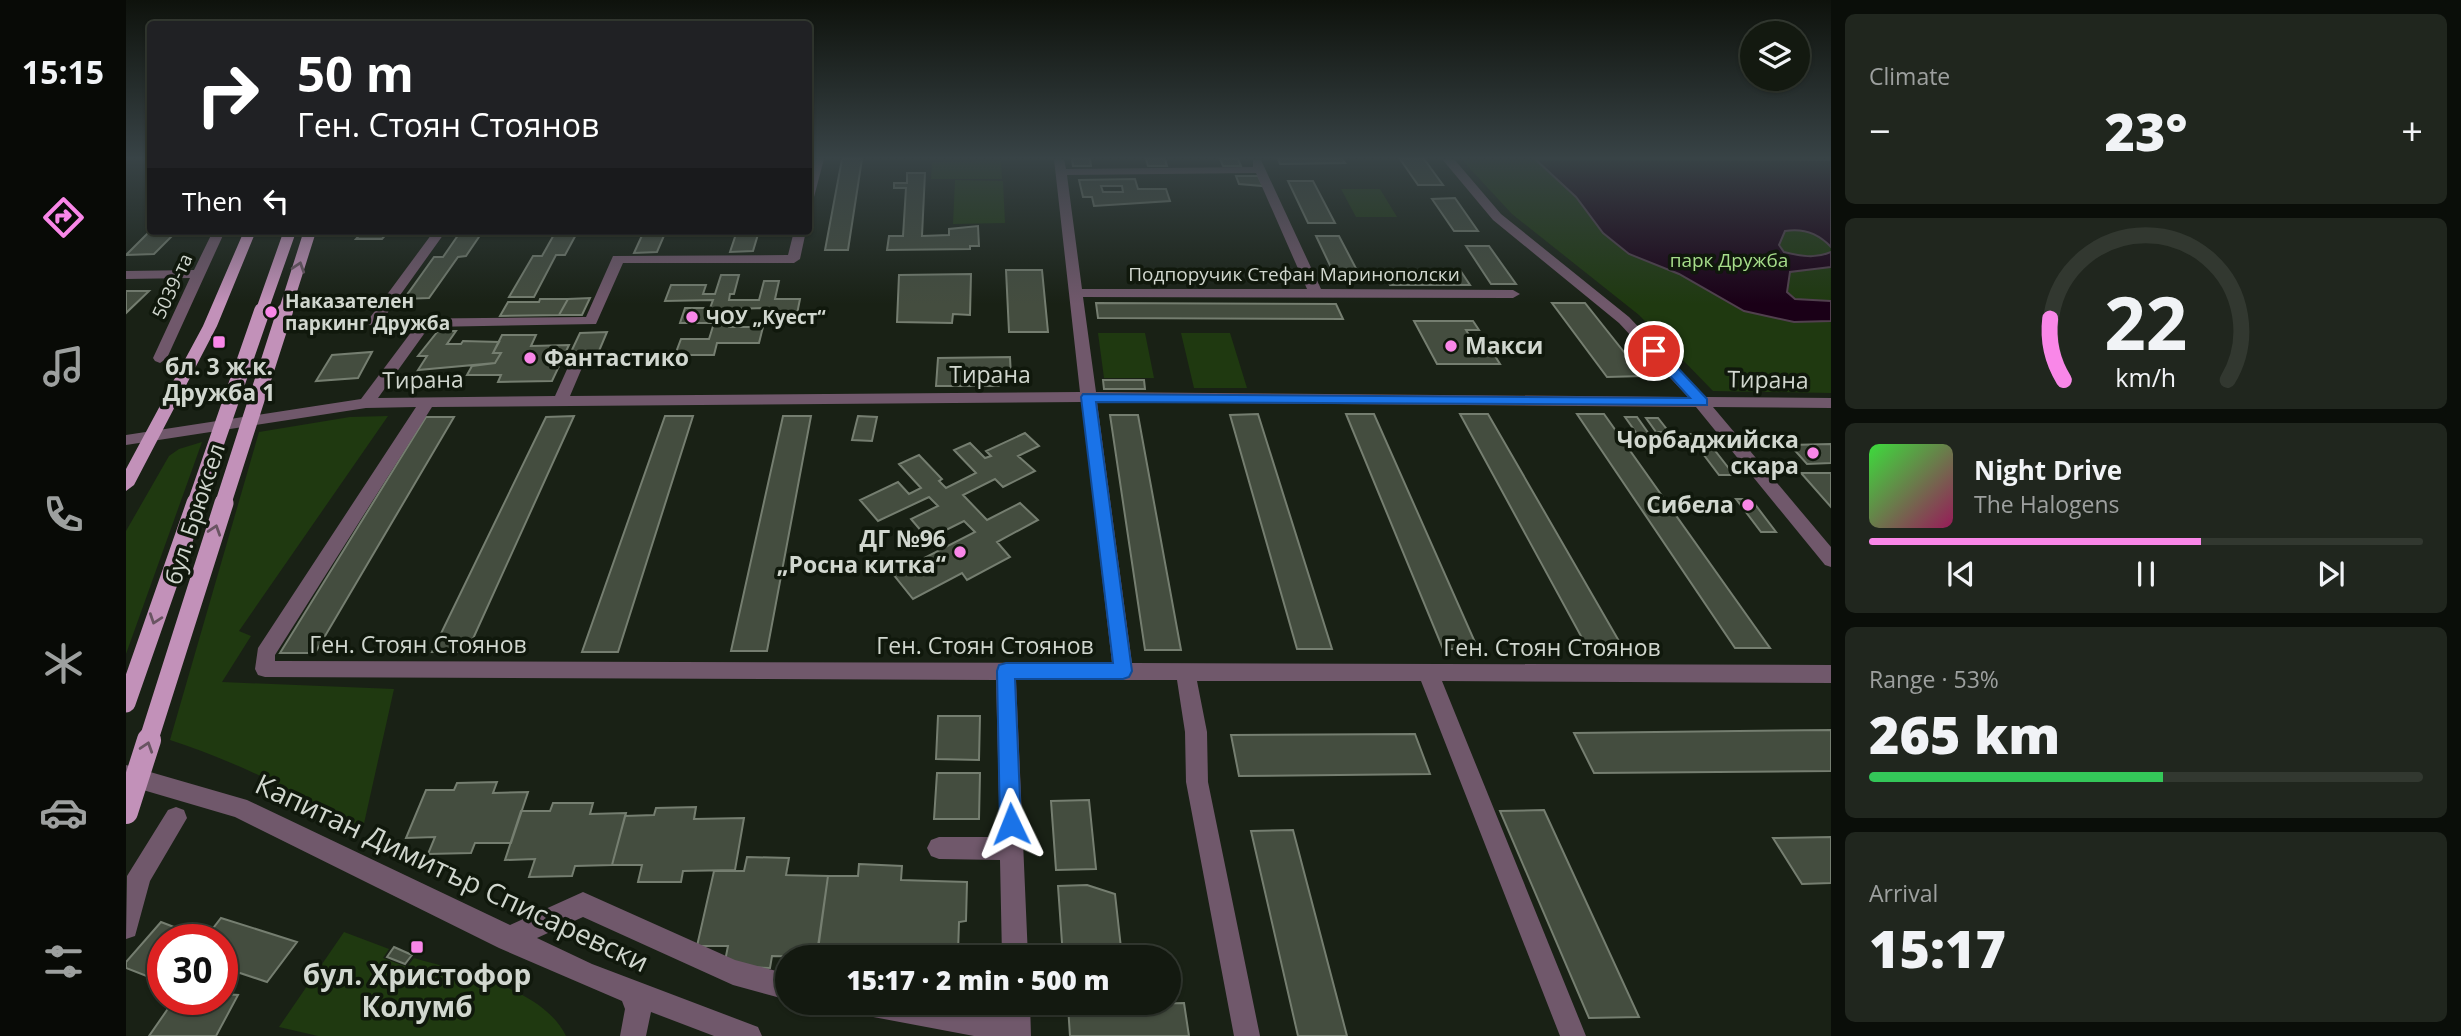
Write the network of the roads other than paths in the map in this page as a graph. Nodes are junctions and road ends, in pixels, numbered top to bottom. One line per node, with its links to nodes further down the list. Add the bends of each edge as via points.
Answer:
1 (1064, 207): 12 (street)
2 (1278, 207): 13 (street)
3 (1489, 207): 21 (street, via 1624,320)
4 (217, 235): 10 (street, 5039-та)
5 (248, 235): 24 (main road, via 210,326)
6 (289, 235): 33 (main road, бул. Брюксел, one-way to 33, bridge)
7 (309, 235): 35 (main road, бул. Брюксел, one-way to 7, bridge)
8 (437, 235): 15 (street, via 373,323)
9 (799, 235): 15 (street, via 794,259 618,259 592,321)
10 (200, 274): 11 (street); 17 (street, 5039-та)
11 (126, 275)
12 (1075, 293): 13 (street, Подпоручик Стефан Маринополски); 18 (street)
13 (1316, 294): 14 (street, Подпоручик Стефан Маринополски)
14 (1513, 294)
15 (425, 323): 22 (street)
16 (580, 356): 19 (street)
17 (160, 358)
18 (1088, 397): 19 (street, Тирана); 21 (street, Тирана); 29 (street)
19 (561, 400): 20 (street, Тирана)
20 (427, 402): 22 (street, Тирана); 28 (street, Ген. Стоян Стоянов, via 265,654 265,669)
21 (1702, 402): 23 (street, Тирана); 27 (street)
22 (366, 403): 24 (street, Тирана)
23 (1831, 403)
24 (152, 436): 25 (street, Тирана); 26 (main road)
25 (126, 440)
26 (126, 485)
27 (1831, 560)
28 (1006, 671): 29 (street, Ген. Стоян Стоянов); 38 (street)
29 (1123, 671): 30 (street, Ген. Стоян Стоянов)
30 (1185, 671): 31 (street, Ген. Стоян Стоянов); 49 (street, via 1196,732 1197,782)
31 (1428, 672): 32 (street, Ген. Стоян Стоянов); 50 (street)
32 (1831, 674)
33 (126, 703)
34 (126, 775): 40 (street, Капитан Димитър Списаревски, via 239,808)
35 (126, 812)
36 (176, 818): 39 (street, via 139,876)
37 (939, 848): 38 (street)
38 (1012, 849): 41 (street)
39 (126, 927)
40 (508, 939): 42 (street, via 583,904 733,972); 43 (street, Капитан Димитър Списаревски)
41 (1015, 945)
42 (775, 984)
43 (632, 993): 47 (street, via 638,1009); 48 (street, Капитан Димитър Списаревски)
44 (926, 1015): 46 (street)
45 (1017, 1015): 46 (street)
46 (1018, 1034)
47 (633, 1036)
48 (749, 1036)
49 (1247, 1036)
50 (1573, 1036)

